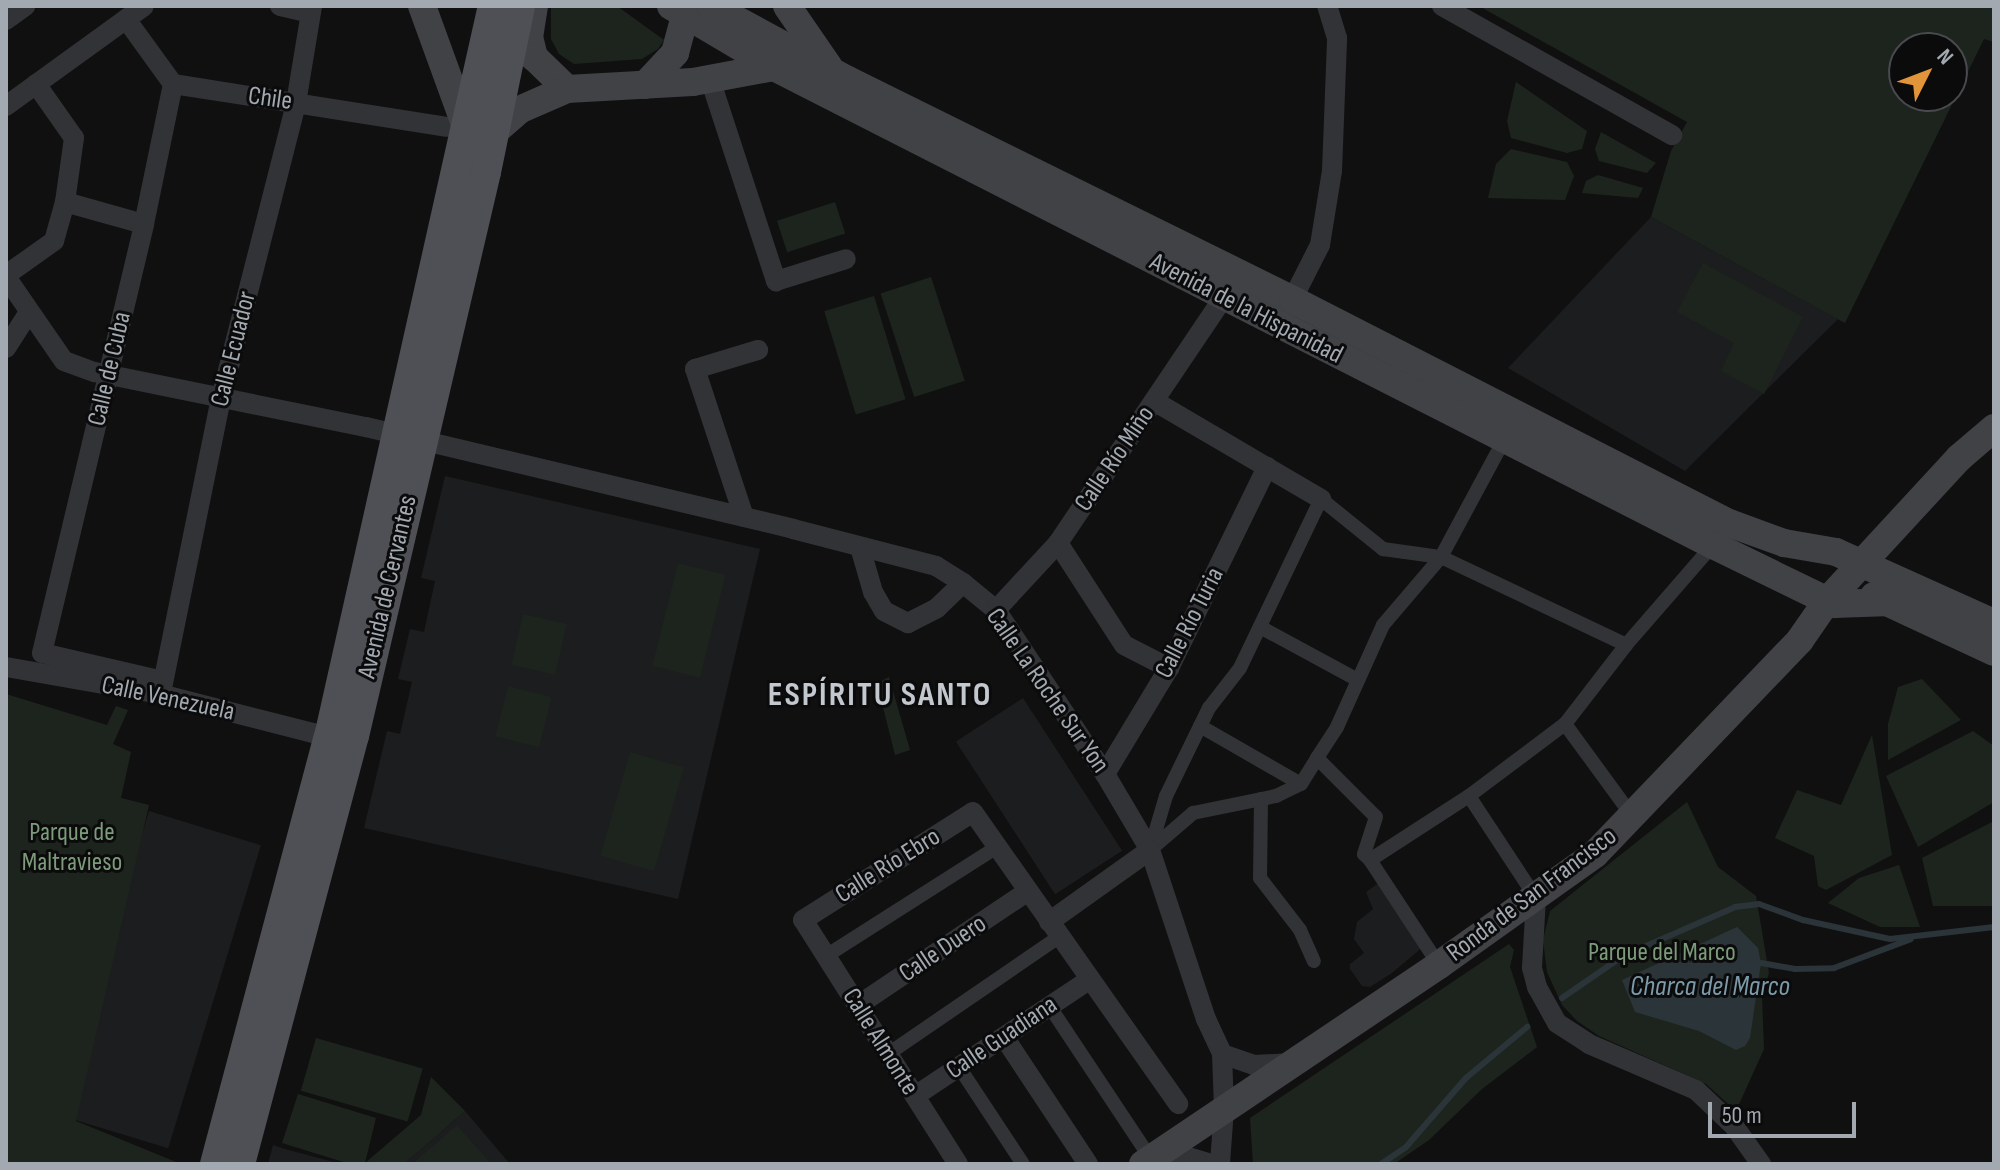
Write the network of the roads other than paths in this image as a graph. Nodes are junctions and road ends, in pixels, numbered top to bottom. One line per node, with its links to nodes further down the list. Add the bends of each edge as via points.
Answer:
1 (25, 6): 16 (street)
2 (144, 6): 15 (street)
3 (280, 6): 13 (street)
4 (422, 6): 27 (main road)
5 (493, 6): 27 (main road, Avenida de Cervantes)
6 (520, 6): 27 (main road, Avenida de Cervantes)
7 (534, 6): 24 (main road, via 529,37 534,57)
8 (711, 6): 19 (main road, Avenida de la Hispanidad)
9 (787, 6): 19 (main road)
10 (1327, 6): 17 (street)
11 (1343, 6): 17 (street)
12 (1442, 6): 28 (street)
13 (311, 9): 25 (street, Calle Ecuador)
14 (678, 11): 18 (main road, Avenida de la Hispanidad); 23 (main road, via 675,53)
15 (126, 19): 21 (street); 22 (street)
16 (6, 20)
17 (1337, 38): 34 (street, via 1332,171 1323,229)
18 (774, 67): 20 (main road); 33 (main road, Avenida de la Hispanidad)
19 (831, 71): 34 (main road, Avenida de la Hispanidad)
20 (710, 79): 23 (main road); 31 (street, via 776,281)
21 (36, 84): 26 (street); 29 (street, via 74,138)
22 (173, 84): 25 (street, Chile); 30 (street, Calle de Cuba)
23 (645, 85): 24 (main road)
24 (567, 89): 27 (main road)
25 (296, 103): 27 (street, Chile); 40 (street, Calle Ecuador)
26 (6, 106)
27 (469, 129): 43 (main road, Avenida de Cervantes)
28 (1672, 135)
29 (65, 202): 30 (street); 32 (street, via 54,241)
30 (144, 224): 39 (street, Calle de Cuba)
31 (846, 259)
32 (6, 276): 35 (street, Calle La Roche Sur Yon)
33 (1223, 298): 36 (main road, Avenida de la Hispanidad); 41 (street, Calle Río Miño)
34 (1293, 300): 36 (street, via 1286,313); 48 (main road, Avenida de la Hispanidad)
35 (29, 312): 37 (street); 39 (street, Calle La Roche Sur Yon, via 64,361)
36 (1271, 321): 44 (main road, Avenida de la Hispanidad)
37 (6, 348)
38 (758, 350): 47 (street, via 695,369)
39 (109, 375): 40 (street, Calle La Roche Sur Yon); 64 (street, Calle de Cuba, via 42,653)
40 (221, 398): 43 (street, Calle La Roche Sur Yon); 64 (street, Calle Ecuador)
41 (1154, 401): 45 (street); 50 (street, Calle Río Miño)
42 (1994, 428): 49 (main road, Ronda de San Francisco, via 1959,458)
43 (408, 438): 47 (street, Calle La Roche Sur Yon); 67 (main road, Avenida de Cervantes); 97 (main road, Avenida de Cervantes, via 354,736)
44 (1504, 440): 48 (main road, Avenida de la Hispanidad); 52 (street)
45 (1267, 467): 46 (street); 62 (street, Calle Río Turia)
46 (1321, 499): 52 (street, via 1383,549); 58 (street)
47 (744, 517): 51 (street, Calle La Roche Sur Yon)
48 (1721, 534): 54 (main road, Avenida de la Hispanidad); 54 (main road, Avenida de la Hispanidad, via 1836,552); 59 (street)
49 (1895, 536): 54 (main road, Ronda de San Francisco); 55 (main road)
50 (1058, 543): 56 (street, Calle Río Miño); 62 (street, via 1124,645)
51 (860, 547): 53 (street, Calle La Roche Sur Yon, via 936,566); 53 (street, via 884,611 908,623 949,599)
52 (1441, 557): 59 (street); 63 (street, via 1383,625)
53 (963, 583): 56 (street, Calle La Roche Sur Yon)
54 (1854, 584): 55 (main road); 55 (main road); 73 (main road, Ronda de San Francisco)
55 (1900, 592): 57 (main road); 60 (main road)
56 (996, 610): 69 (street, Calle La Roche Sur Yon)
57 (1994, 623)
58 (1260, 627): 63 (street); 66 (street, via 1240,668)
59 (1626, 645): 65 (street)
60 (1994, 652)
61 (6, 667): 64 (street, Calle Venezuela)
62 (1169, 668): 69 (street, Calle Río Turia)
63 (1358, 680): 68 (street)
64 (162, 687): 67 (street, Calle Venezuela)
65 (1565, 724): 71 (street); 73 (street)
66 (1200, 726): 70 (street); 75 (street, via 1166,796)
67 (329, 737): 96 (main road, Avenida de Cervantes)
68 (1317, 758): 70 (street); 76 (street, via 1376,817 1364,854)
69 (1105, 774): 75 (street, Calle La Roche Sur Yon)
70 (1301, 784): 72 (street)
71 (1469, 796): 76 (street); 78 (street)
72 (1261, 799): 75 (street, via 1193,813); 82 (street, via 1260,878 1300,930)
73 (1633, 817): 78 (main road, Ronda de San Francisco, via 1595,854)
74 (997, 847): 77 (street); 79 (street, Calle Río Ebro, via 973,812); 81 (street)
75 (1150, 850): 80 (street); 89 (street, Calle La Roche Sur Yon)
76 (1370, 860): 83 (street)
77 (1028, 891): 80 (street); 85 (street, Calle Duero)
78 (1536, 898): 83 (main road, Ronda de San Francisco); 103 (street, via 1532,968 1557,1023 1589,1044 1696,1090 1734,1126)
79 (803, 920): 81 (street, Calle Almonte)
80 (1054, 929): 84 (street); 88 (street)
81 (826, 956): 85 (street, Calle Almonte)
82 (1314, 961)
83 (1439, 965): 90 (main road, Ronda de San Francisco)
84 (1089, 980): 86 (street, Calle Guadiana); 93 (street)
85 (857, 1006): 88 (street, Calle Almonte)
86 (1050, 1007): 87 (street, Calle Guadiana); 95 (street)
87 (1004, 1037): 91 (street, Calle Guadiana); 100 (street)
88 (888, 1054): 92 (street, Calle Almonte)
89 (1222, 1054): 90 (street, via 1254,1065); 94 (street, Calle La Roche Sur Yon)
90 (1292, 1063): 94 (main road, Ronda de San Francisco)
91 (959, 1067): 92 (street, Calle Guadiana); 99 (street)
92 (915, 1096): 98 (street, Calle Almonte)
93 (1178, 1104)
94 (1224, 1109): 95 (main road, Ronda de San Francisco); 102 (street, Calle La Roche Sur Yon)
95 (1151, 1159): 101 (street, via 1185,1156)
96 (215, 1164)
97 (240, 1164)
98 (958, 1164)
99 (1023, 1164)
100 (1088, 1164)
101 (1211, 1164)
102 (1220, 1164)
103 (1761, 1164)

